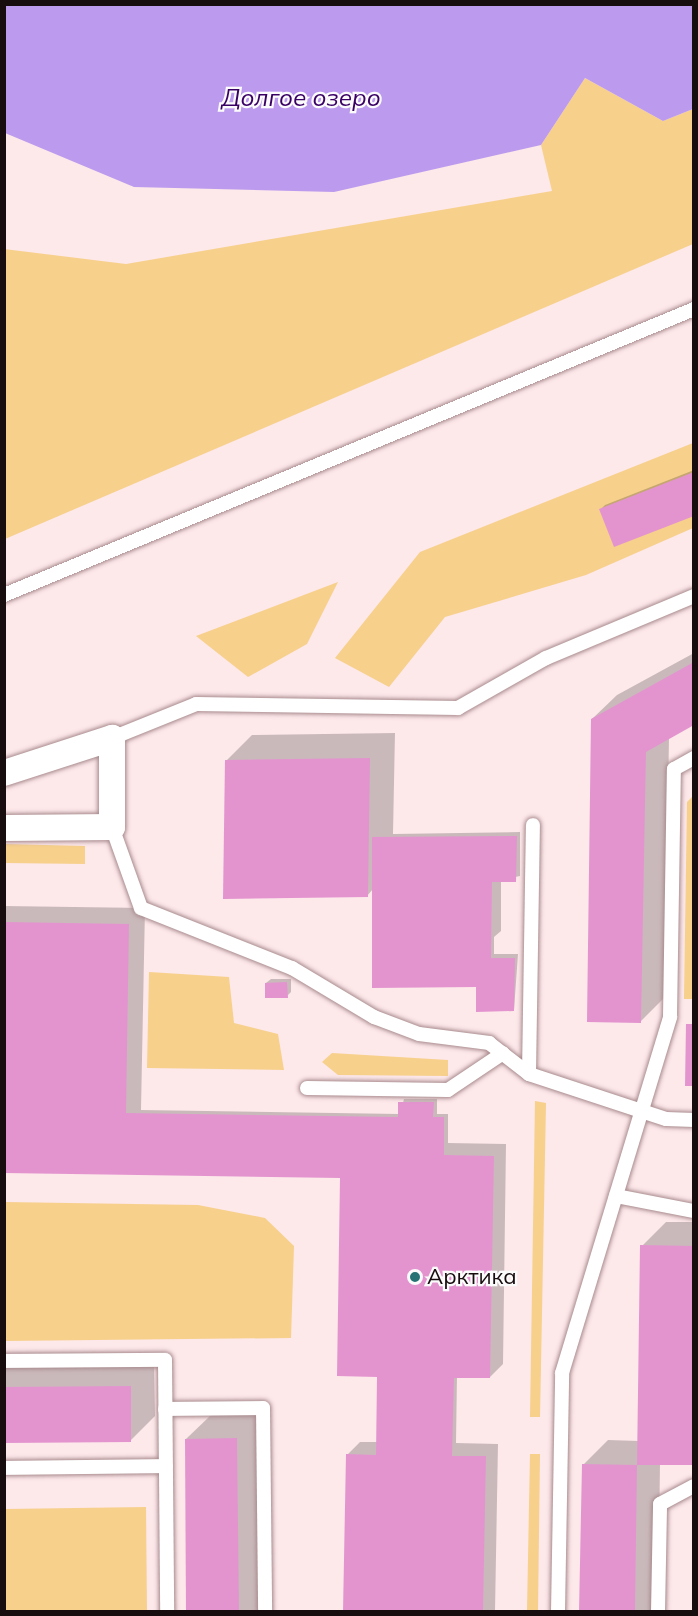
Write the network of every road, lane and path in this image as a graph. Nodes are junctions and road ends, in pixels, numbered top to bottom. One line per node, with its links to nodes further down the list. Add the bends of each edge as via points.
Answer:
1 (693, 309): 2 (lane)
2 (4, 595)
3 (693, 596): 4 (lane, via 546,657 458,708 196,704)
4 (112, 738): 6 (street); 8 (street)
5 (693, 758): 13 (lane, via 674,769 670,1017)
6 (4, 772)
7 (533, 825): 11 (lane)
8 (112, 827): 9 (street); 10 (lane, via 141,908 292,968 374,1017 419,1034 489,1043)
9 (4, 828)
10 (503, 1053): 11 (lane); 12 (lane, via 448,1090)
11 (529, 1074): 13 (lane)
12 (307, 1088)
13 (642, 1111): 14 (lane); 15 (lane)
14 (693, 1120)
15 (615, 1196): 16 (lane); 24 (lane, via 562,1373)
16 (693, 1212)
17 (4, 1361): 18 (lane, via 165,1360)
18 (165, 1409): 19 (lane); 23 (lane, via 263,1408)
19 (166, 1466): 20 (lane); 22 (lane)
20 (4, 1468)
21 (693, 1486): 25 (lane, via 660,1504)
22 (167, 1611)
23 (265, 1611)
24 (558, 1611)
25 (658, 1611)

